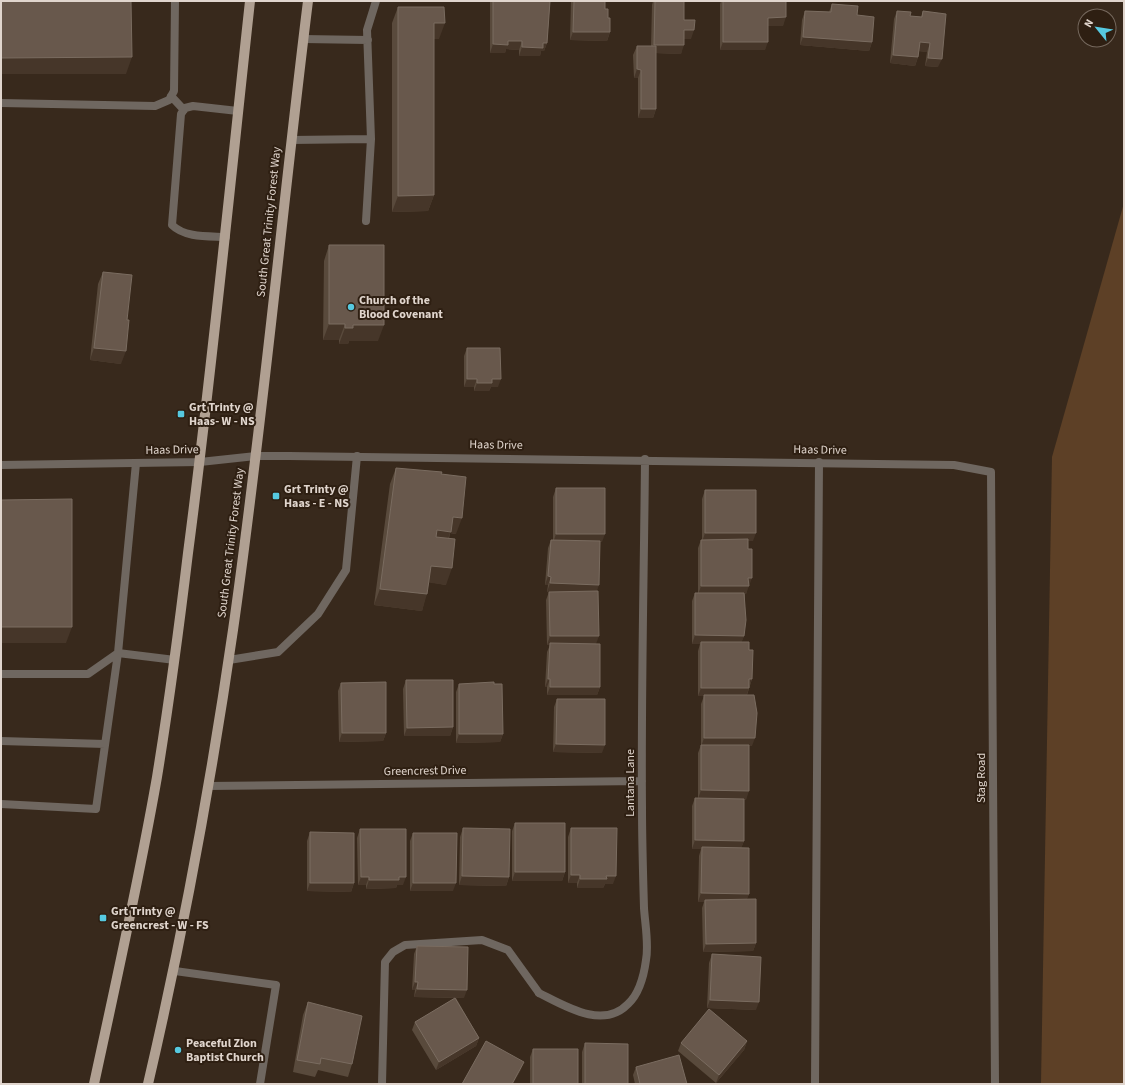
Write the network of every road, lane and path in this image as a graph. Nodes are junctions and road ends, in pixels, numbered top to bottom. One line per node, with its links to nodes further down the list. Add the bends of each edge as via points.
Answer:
1 (175, 1): 7 (street, via 174,91)
2 (250, 1): 10 (main road)
3 (308, 1): 5 (main road, South Great Trinity Forest Way)
4 (376, 1): 6 (street, via 367,30)
5 (303, 39): 6 (street); 12 (main road, South Great Trinity Forest Way)
6 (368, 40): 11 (street)
7 (171, 96): 8 (street, via 169,100 154,106); 9 (street)
8 (1, 103)
9 (184, 110): 10 (street, via 193,106); 14 (street, via 181,114 172,224 177,230 192,234)
10 (238, 111): 14 (main road)
11 (371, 139): 12 (street); 13 (street)
12 (291, 140): 15 (main road, South Great Trinity Forest Way)
13 (366, 221)
14 (226, 237): 18 (main road)
15 (256, 456): 16 (street, Haas Drive); 18 (street, Haas Drive); 25 (main road, South Great Trinity Forest Way)
16 (357, 456): 17 (street, Haas Drive); 25 (street, via 346,570 318,614 278,652)
17 (645, 459): 19 (street, Haas Drive); 29 (street, Lantana Lane)
18 (200, 462): 20 (street, Haas Drive); 24 (main road)
19 (819, 462): 22 (street, Haas Drive, via 954,465); 37 (street)
20 (136, 463): 21 (street, Haas Drive); 23 (street)
21 (1, 465)
22 (991, 472): 38 (street, Stag Road)
23 (118, 653): 24 (street); 26 (street, via 88,674); 28 (street)
24 (175, 660): 33 (main road, via 139,871)
25 (229, 660): 30 (main road, South Great Trinity Forest Way)
26 (1, 674)
27 (1, 741): 28 (street)
28 (105, 744): 31 (street, via 96,810)
29 (642, 781): 30 (street, Greencrest Drive); 36 (street, Lantana Lane, via 642,865 647,959 638,992 628,1005 617,1013 601,1017 565,1007 539,993 508,950 482,940 405,945 393,952 385,962)
30 (208, 786): 32 (main road, South Great Trinity Forest Way)
31 (1, 804)
32 (175, 971): 34 (main road, South Great Trinity Forest Way); 35 (street, via 276,984)
33 (94, 1084)
34 (148, 1084)
35 (260, 1084)
36 (382, 1084)
37 (815, 1084)
38 (995, 1084)

